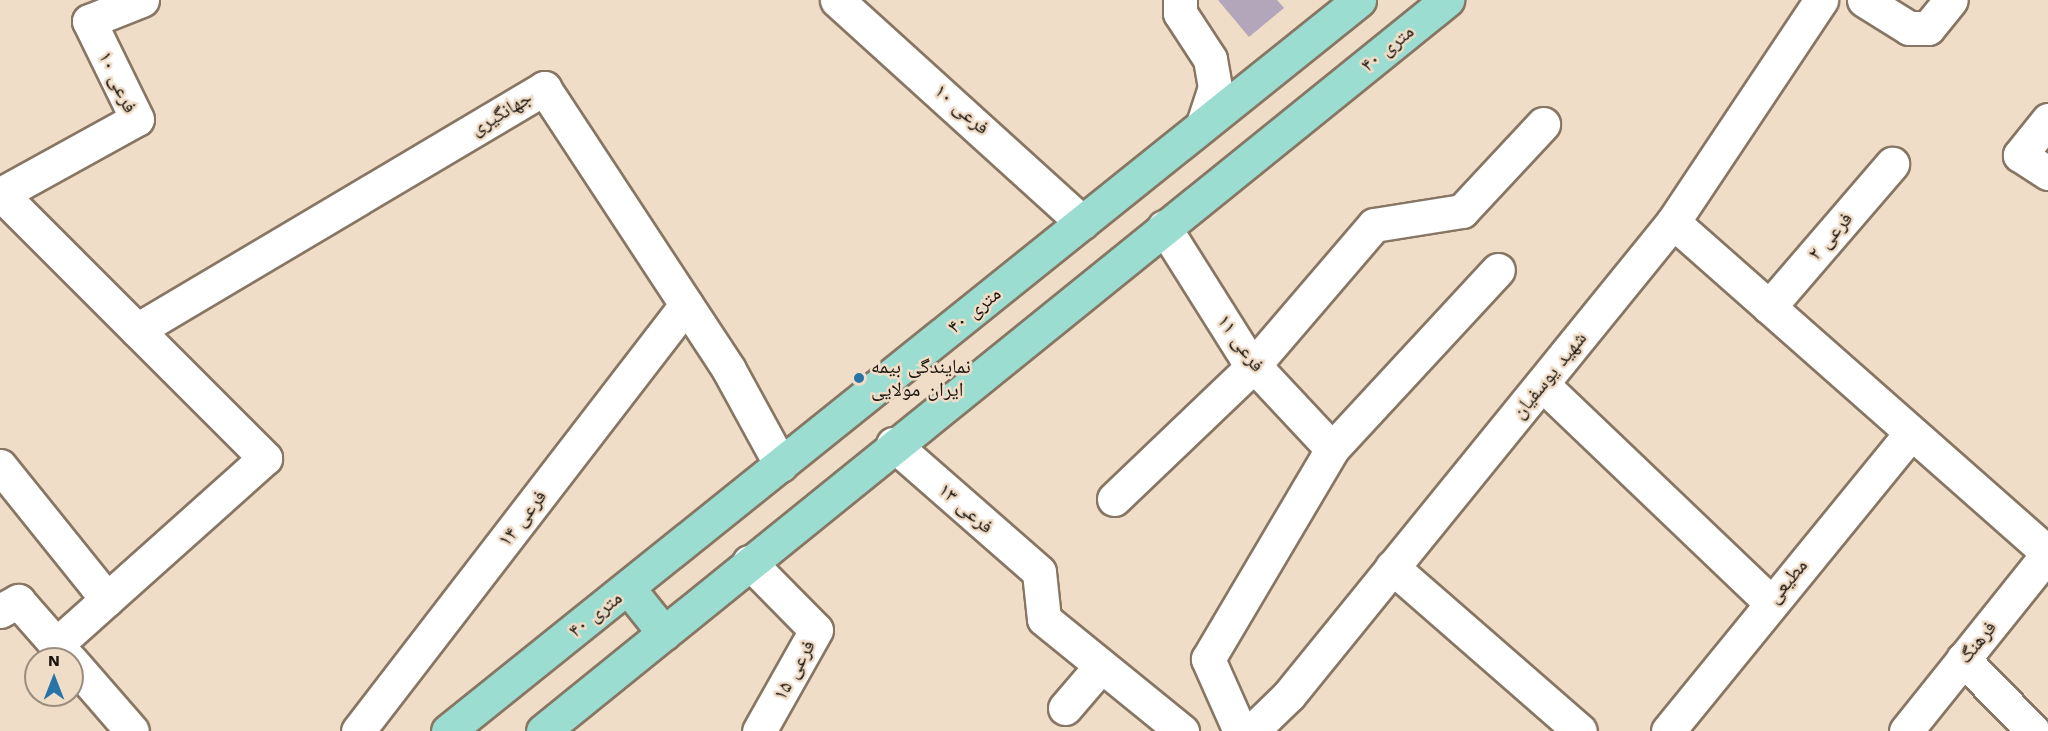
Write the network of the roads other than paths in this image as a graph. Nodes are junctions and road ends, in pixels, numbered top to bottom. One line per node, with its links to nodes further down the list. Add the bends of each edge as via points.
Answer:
1 (142, 0): 14 (street, فرعی ۱۰, via 89,21 137,120)
2 (837, 0): 15 (street, فرعی ۱۰)
3 (1180, 0): 10 (street, via 1180,13 1210,59 1215,87)
4 (1359, 0): 10 (main road, ۴۰ متری)
5 (1447, 0): 17 (main road, ۴۰ متری)
6 (1821, 0): 16 (street, شهید یوسفیان)
7 (1864, 0): 8 (street, via 1909,28 1928,28)
8 (1951, 0)
9 (2048, 120): 13 (street, via 2020,155)
10 (1203, 124): 15 (main road, ۴۰ متری)
11 (1543, 124): 22 (street, via 1462,212 1374,225)
12 (1892, 164): 20 (street, فرعی ۲)
13 (2048, 173)
14 (1, 194): 21 (street)
15 (1082, 222): 27 (main road, ۴۰ متری)
16 (1673, 222): 20 (street); 23 (street, شهید یوسفیان)
17 (1164, 227): 22 (street, فرعی ۱۱); 25 (main road, ۴۰ متری)
18 (1498, 270): 26 (street)
19 (686, 305): 21 (street, جهانگیری, via 544,88); 27 (street, جهانگیری); 45 (street, فرعی ۱۴)
20 (1768, 308): 24 (street)
21 (137, 330): 34 (street, via 266,458)
22 (1254, 365): 26 (street, فرعی ۱۱); 29 (street)
23 (1542, 384): 32 (street, شهید یوسفیان); 35 (street)
24 (1910, 434): 30 (street); 35 (street, مطیعی)
25 (893, 444): 31 (main road, ۴۰ متری); 41 (street, فرعی ۱۳, via 1039,572 1044,619)
26 (1332, 449): 50 (street, via 1208,659)
27 (781, 465): 33 (main road, ۴۰ متری)
28 (0, 466): 34 (street)
29 (1114, 499)
30 (2048, 554): 40 (street, فرهنگ)
31 (749, 562): 37 (main road, ۴۰ متری); 48 (street, فرعی ۱۵, via 816,630)
32 (1392, 567): 51 (street, شهید یوسفیان, via 1289,695); 52 (street)
33 (628, 588): 37 (main road); 46 (main road, ۴۰ متری)
34 (107, 599): 39 (street)
35 (1770, 602): 53 (street, مطیعی)
36 (0, 611): 38 (street, via 18,601)
37 (664, 633): 47 (main road, ۴۰ متری)
38 (59, 647)
39 (72, 647)
40 (1964, 659): 54 (street, فرهنگ); 55 (street)
41 (1101, 666): 43 (street); 49 (street)
42 (84, 676): 44 (street)
43 (1065, 708)
44 (132, 731)
45 (358, 731)
46 (448, 731)
47 (543, 731)
48 (759, 731)
49 (1182, 731)
50 (1240, 731)
51 (1252, 731)
52 (1580, 731)
53 (1668, 731)
54 (1906, 731)
55 (2033, 731)

